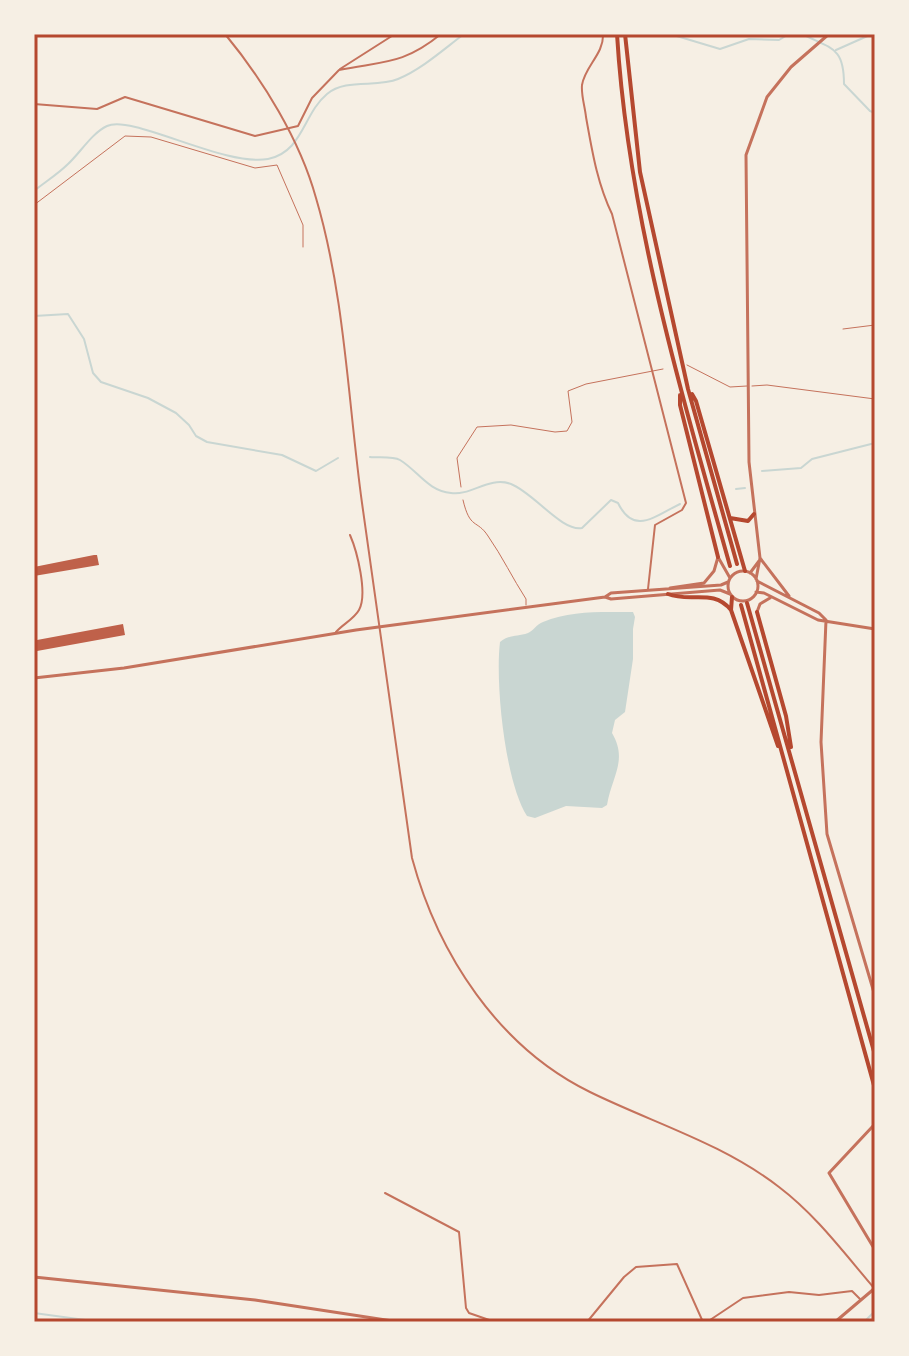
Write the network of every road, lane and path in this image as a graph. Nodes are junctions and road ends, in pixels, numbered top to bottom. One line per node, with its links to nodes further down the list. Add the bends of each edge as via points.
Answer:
1 (225, 34): 56 (street, via 283,122 316,196 337,297 412,858 446,948 493,1018 525,1049 588,1091 725,1152 779,1187 811,1214)
2 (395, 34): 8 (street)
3 (441, 34): 8 (street, via 406,58)
4 (603, 34): 16 (street, via 582,87 593,155)
5 (617, 34): 18 (highway, via 634,191)
6 (625, 34): 19 (highway, via 640,172)
7 (829, 34): 17 (street, via 767,97 746,155)
8 (339, 70): 9 (street, via 312,98 298,126 263,136 125,97 97,109)
9 (34, 104)
10 (34, 205): 11 (lane, via 125,136 151,137 255,168 277,165 303,225)
11 (303, 247)
12 (875, 325): 13 (lane)
13 (843, 329)
14 (687, 365): 17 (lane, via 730,387)
15 (663, 369): 16 (lane)
16 (652, 371): 21 (lane, via 568,391 572,422 567,431 477,427 457,458); 33 (street, via 686,503 655,525)
17 (749, 386): 20 (lane); 23 (street)
18 (680, 389): 26 (highway); 29 (highway)
19 (688, 389): 24 (highway); 28 (highway)
20 (875, 399)
21 (461, 487)
22 (463, 500): 40 (lane, via 467,516 486,532)
23 (754, 514): 24 (highway, via 748,521); 27 (street)
24 (730, 518): 30 (highway)
25 (350, 535): 45 (street, via 363,594 355,616)
26 (718, 557): 31 (street); 34 (street, via 704,583)
27 (760, 558): 30 (street); 32 (street); 39 (street)
28 (737, 564)
29 (730, 566)
30 (747, 572): 31 (street); 32 (street)
31 (729, 580): 34 (street); 35 (street)
32 (756, 580): 36 (street); 39 (street)
33 (648, 591): 34 (street); 37 (street)
34 (668, 592): 35 (street, via 720,590); 37 (street); 41 (highway, via 675,597 714,597)
35 (731, 595): 36 (street, via 743,601); 41 (highway)
36 (754, 595): 38 (street); 42 (street)
37 (605, 597): 40 (street)
38 (772, 598): 42 (street); 43 (street)
39 (792, 600): 43 (street)
40 (526, 607): 45 (street)
41 (731, 610): 48 (highway)
42 (757, 612): 47 (highway)
43 (826, 620): 44 (street); 49 (street, via 821,742 827,834)
44 (875, 629)
45 (335, 633): 46 (street)
46 (34, 678)
47 (793, 761): 48 (highway, via 744,604); 50 (highway)
48 (785, 763): 51 (highway)
49 (875, 996)
50 (875, 1055)
51 (875, 1089)
52 (873, 1126): 54 (street, via 829,1173)
53 (385, 1193): 59 (street, via 459,1232 466,1308)
54 (875, 1250)
55 (34, 1277): 58 (street, via 255,1300)
56 (874, 1288): 57 (street)
57 (861, 1300): 61 (street, via 852,1291 743,1298); 62 (street)
58 (399, 1322)
59 (495, 1322)
60 (587, 1322): 61 (street, via 636,1267 677,1264)
61 (705, 1322)
62 (835, 1322)

